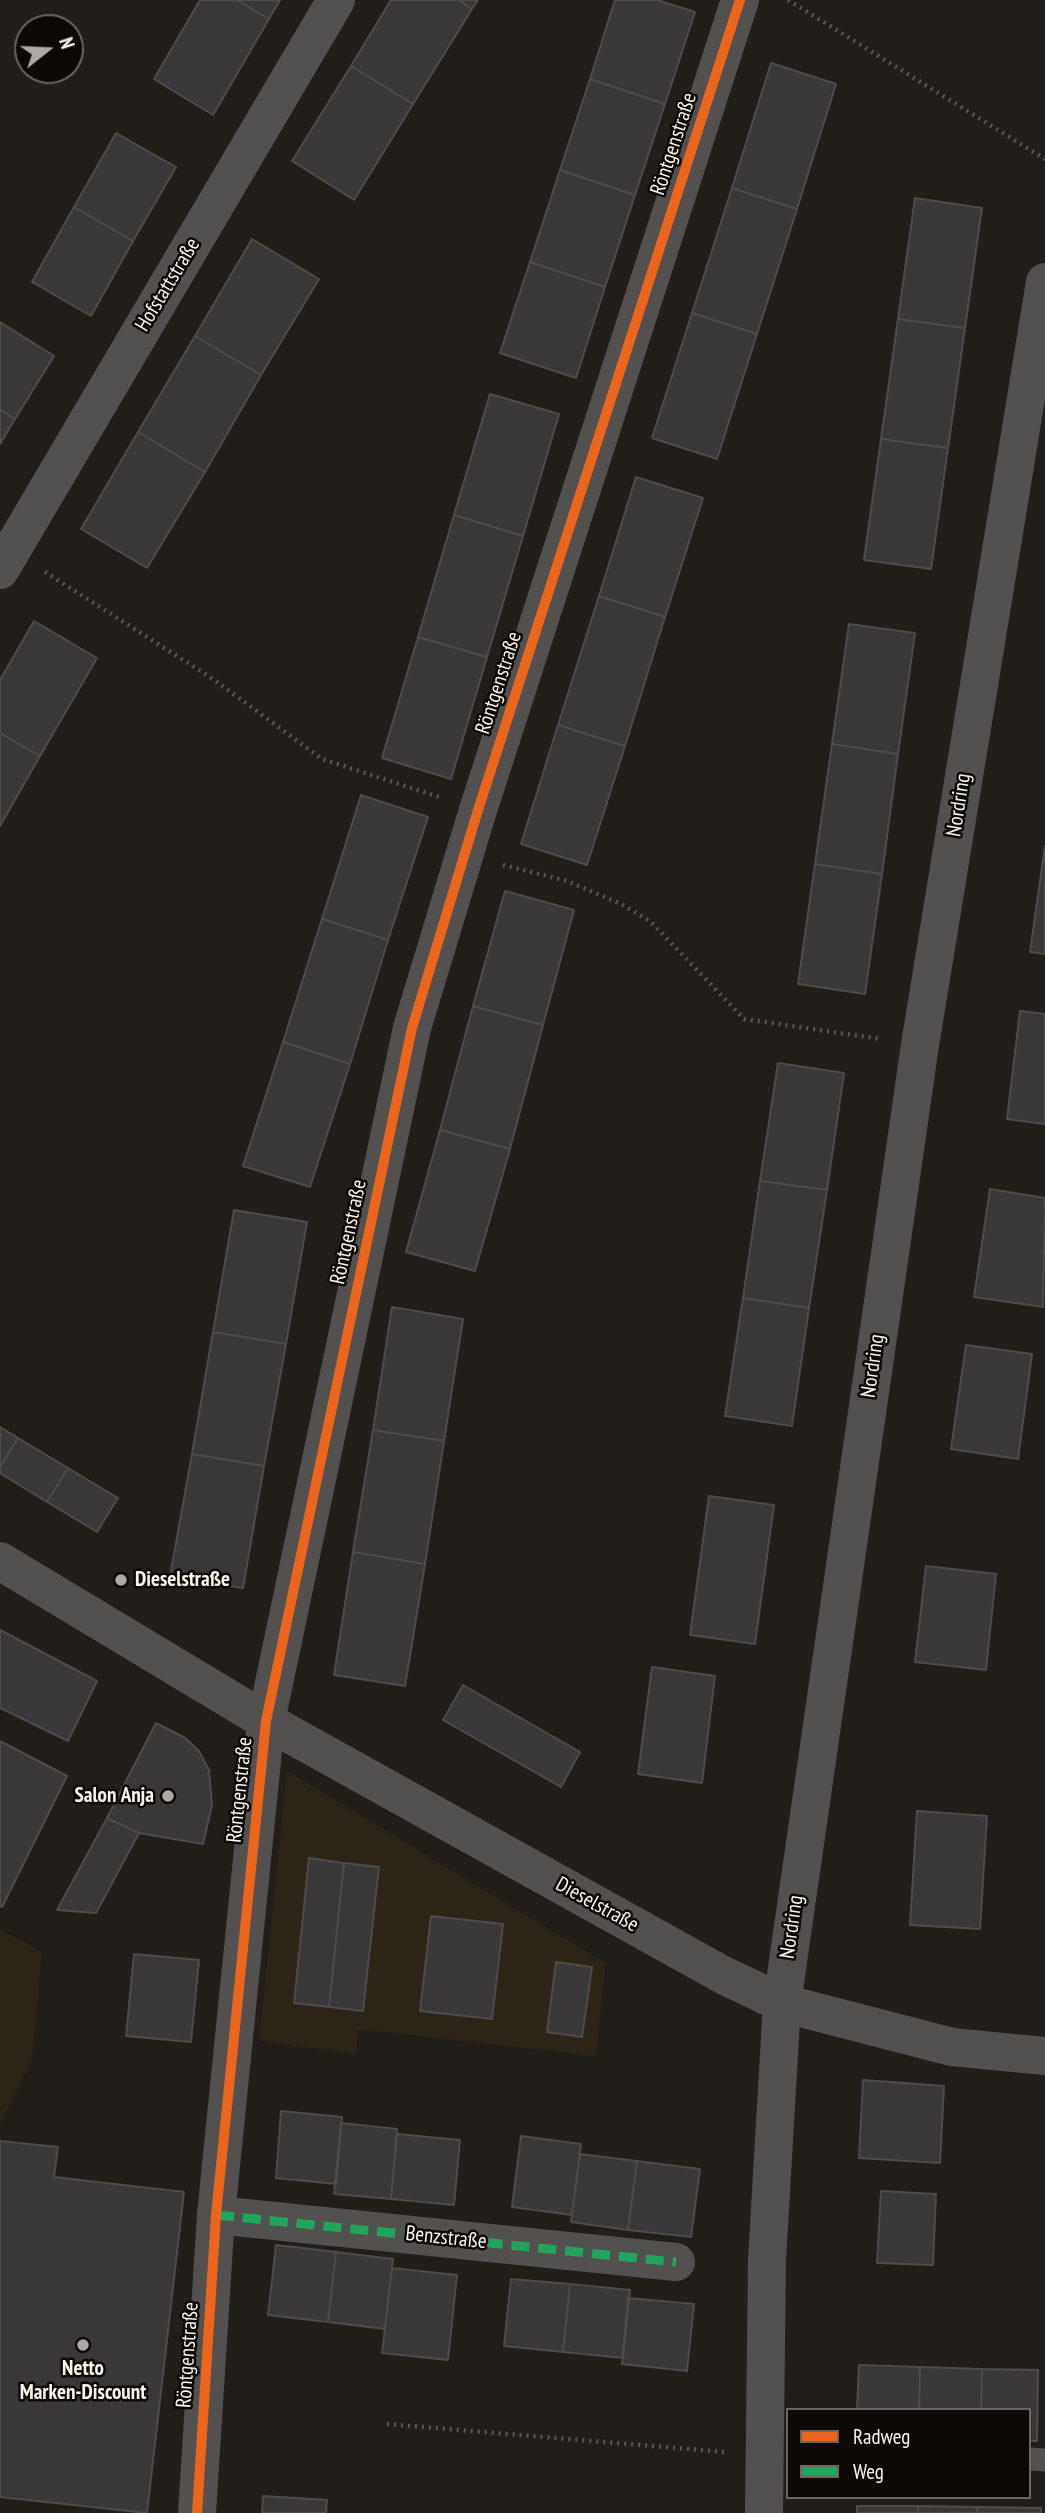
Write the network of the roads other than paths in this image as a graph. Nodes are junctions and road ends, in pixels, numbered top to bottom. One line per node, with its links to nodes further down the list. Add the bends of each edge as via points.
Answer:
1 (336, 0): 4 (street, Hofstattstraße)
2 (740, 0): 6 (street, Röntgenstraße, via 412,1028)
3 (1045, 282): 7 (street, Nordring, via 920,1045)
4 (6, 560)
5 (0, 1561): 6 (street, Dieselstraße)
6 (266, 1721): 7 (street, Dieselstraße, via 723,1975); 9 (street, Röntgenstraße)
7 (782, 2003): 8 (street, Dieselstraße, via 952,2047); 11 (street, Nordring, via 767,2260)
8 (1045, 2056)
9 (216, 2215): 10 (street, Benzstraße); 12 (street, Röntgenstraße)
10 (676, 2262)
11 (776, 2456): 13 (street, Nordring)
12 (197, 2513)
13 (764, 2513)

